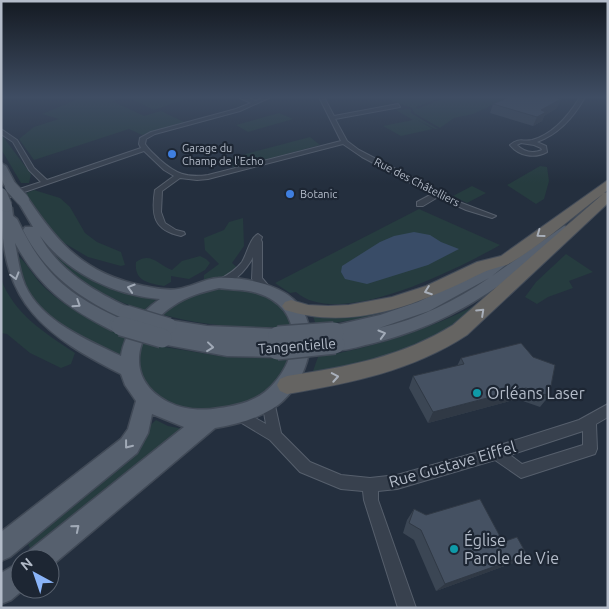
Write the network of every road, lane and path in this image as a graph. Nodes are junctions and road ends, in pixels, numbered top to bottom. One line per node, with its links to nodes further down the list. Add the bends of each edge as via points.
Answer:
1 (179, 125): 9 (street, via 143,138)
2 (336, 125): 6 (street)
3 (559, 125): 5 (street)
4 (1, 131): 12 (street, via 15,141 31,169)
5 (545, 136): 7 (street); 8 (street, via 540,141)
6 (344, 142): 11 (street, via 208,177); 14 (street, Rue des Châtelliers)
7 (531, 142): 8 (street); 8 (street, via 520,141 513,145 519,151 534,154 545,151)
8 (542, 146)
9 (145, 149): 11 (street); 12 (street)
10 (1, 166): 15 (main road, Tangentielle)
11 (178, 177): 19 (street, via 160,190 157,215 171,232)
12 (46, 183): 15 (street)
13 (608, 184): 20 (highway, Tangentielle, one-way to 20)
14 (439, 193): 17 (street); 18 (street, Rue des Châtelliers)
15 (10, 200): 23 (main road, one-way to 15, via 149,294 81,268 48,240); 25 (main road, Tangentielle, bridge, via 28,257 46,279 74,302 121,319 228,348); 26 (main road, one-way to 26, via 5,220 12,266 24,298 55,328)
16 (603, 200): 25 (main road, Tangentielle, one-way to 16, via 384,334 460,304); 27 (highway, one-way to 16, via 353,374 404,359 440,342 460,330)
17 (420, 204)
18 (492, 216)
19 (181, 234)
20 (505, 260): 24 (highway, one-way to 24, via 490,261 449,283 394,302 331,313); 25 (main road, Tangentielle, via 448,297)
21 (219, 283): 22 (main road, via 252,285); 22 (street, via 238,274 245,266 258,237 257,279); 23 (main road)
22 (267, 290): 24 (main road)
23 (178, 295): 26 (main road, via 158,308 141,326 131,347)
24 (290, 306): 27 (main road, via 301,322 305,342 300,364)
25 (334, 338)
26 (130, 369): 28 (main road, via 135,386)
27 (287, 385): 29 (main road)
28 (146, 400): 32 (main road, via 163,412); 37 (main road, one-way to 37, via 137,433 129,446)
29 (268, 401): 31 (main road); 34 (street)
30 (607, 412): 33 (street, Rue Gustave Eiffel)
31 (239, 415): 32 (main road); 34 (street, Rue Gustave Eiffel)
32 (209, 420): 38 (main road, one-way to 32)
33 (589, 422): 35 (street, Rue Gustave Eiffel); 35 (street, via 590,449 521,471)
34 (275, 436): 36 (street, Rue Gustave Eiffel, via 305,468 341,482)
35 (496, 453): 36 (street, Rue Gustave Eiffel, via 397,482)
36 (370, 485): 39 (street, via 371,500)
37 (1, 548)
38 (51, 549)
39 (407, 608)

